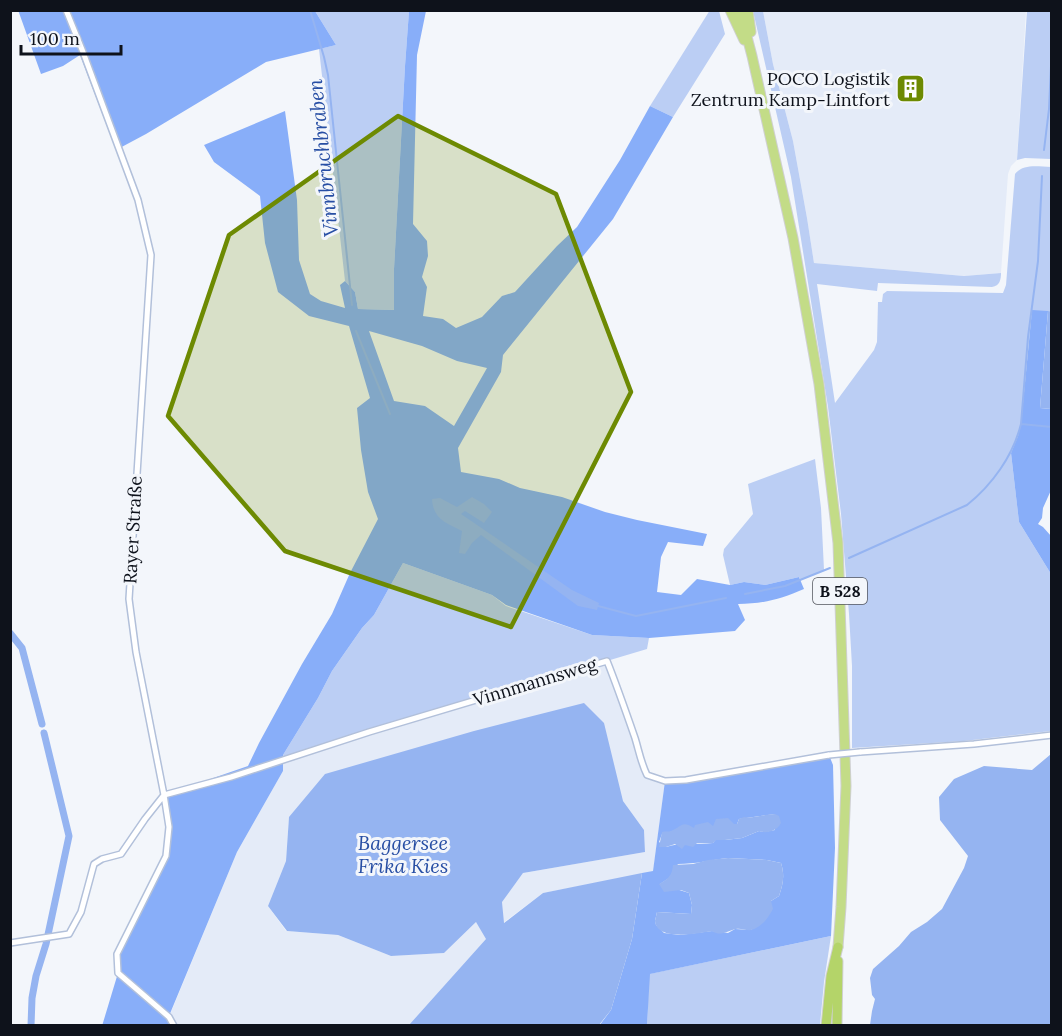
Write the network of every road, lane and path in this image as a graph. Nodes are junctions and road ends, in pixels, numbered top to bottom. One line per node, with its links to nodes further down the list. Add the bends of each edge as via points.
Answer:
1 (66, 10): 7 (street, Rayer Straße, via 138,200 151,255 129,598)
2 (730, 10): 5 (highway)
3 (741, 10): 5 (highway, B 528)
4 (748, 10): 5 (highway)
5 (752, 56): 9 (highway, B 528, via 793,238 819,384 838,543 846,786)
6 (1052, 735): 7 (street, Vinnmannsweg, bridge, via 829,755 665,781 647,775 641,764 606,661)
7 (164, 795): 8 (street, via 122,854 94,864 69,934); 10 (street, Rayer Straße, via 169,827 166,856 117,954 118,973 169,1017)
8 (10, 942)
9 (838, 946): 11 (highway); 12 (highway)
10 (174, 1026)
11 (826, 1026)
12 (837, 1026)

